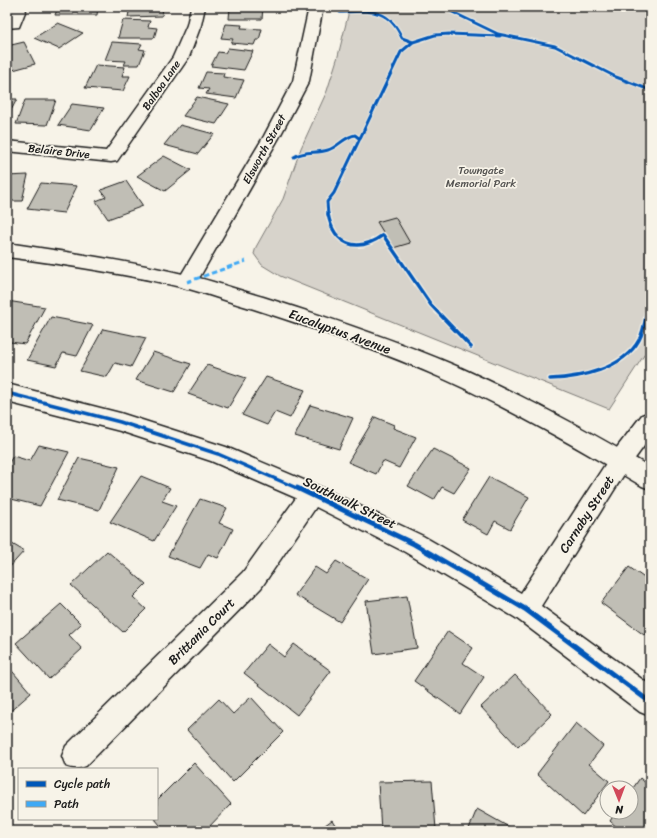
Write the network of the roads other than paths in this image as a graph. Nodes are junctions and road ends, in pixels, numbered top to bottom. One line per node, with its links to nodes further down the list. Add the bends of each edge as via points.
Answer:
1 (20, 7): 4 (street)
2 (198, 7): 6 (street, Balboa Lane, via 181,57)
3 (316, 7): 8 (street, Elsworth Street, via 301,81)
4 (10, 24)
5 (7, 146): 6 (street, Belaire Drive)
6 (111, 157)
7 (7, 250): 8 (street, Eucalyptus Avenue, via 81,260)
8 (187, 282): 11 (street, Eucalyptus Avenue, via 287,312 454,374)
9 (8, 395): 13 (street, Southwalk Street, via 120,422 218,454)
10 (650, 421): 11 (street, Carnaby Street)
11 (620, 461): 12 (street, Eucalyptus Avenue); 14 (street, Carnaby Street)
12 (650, 479)
13 (312, 494): 14 (street, Southwalk Street, via 414,544); 16 (street, Brittania Court, via 252,580)
14 (525, 609): 15 (street, Southwalk Street)
15 (650, 702)
16 (76, 756)

